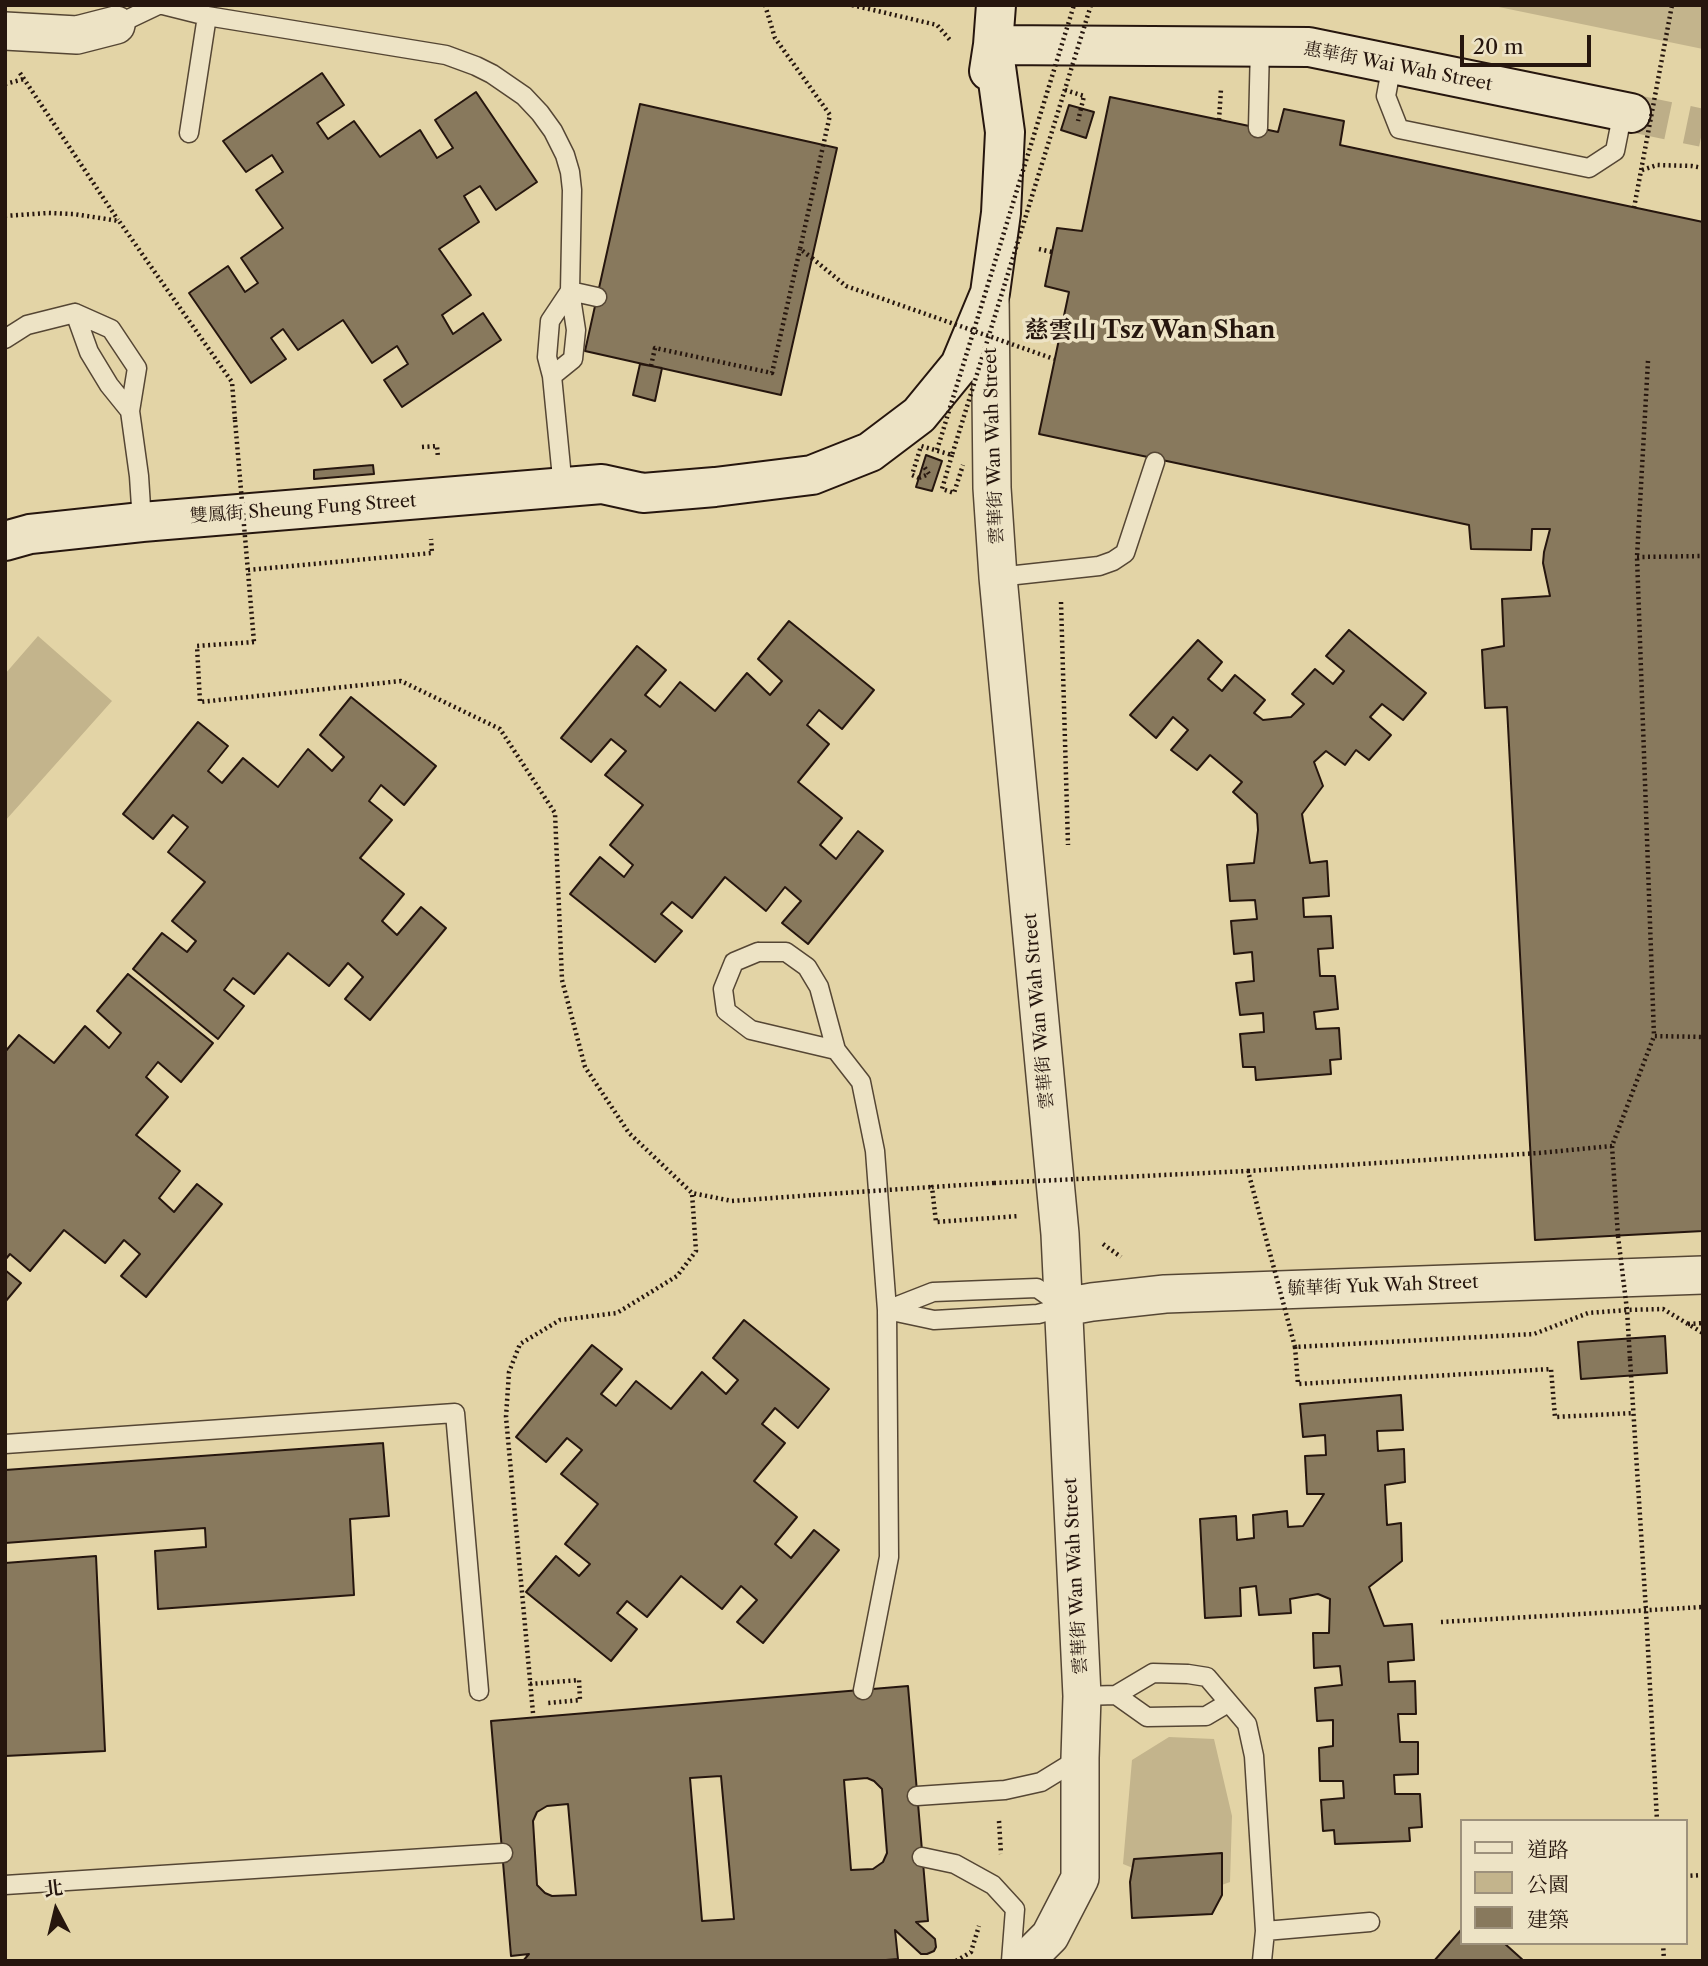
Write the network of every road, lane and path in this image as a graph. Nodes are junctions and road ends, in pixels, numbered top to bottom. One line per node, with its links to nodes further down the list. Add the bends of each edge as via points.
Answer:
1 (161, 5): 8 (lane); 9 (lane)
2 (765, 5): 28 (path, via 775,38 830,116)
3 (852, 5): 11 (path, via 937,25)
4 (996, 5): 12 (street, 雲華街 Wan Wah Street)
5 (1074, 5): 41 (path, bridge)
6 (1091, 5): 19 (path, bridge)
7 (1672, 5): 25 (path, bridge)
8 (207, 16): 24 (lane); 30 (lane, via 446,55 508,84 541,113 570,172)
9 (116, 25): 10 (street, via 77,34)
10 (5, 32)
11 (953, 45)
12 (993, 45): 13 (street, 惠華街 Wai Wah Street); 29 (street, 雲華街 Wan Wah Street, via 1005,132 1001,214)
13 (1260, 47): 14 (street, 惠華街 Wai Wah Street, via 1309,47); 23 (lane)
14 (1392, 64): 21 (street, 惠華街 Wai Wah Street); 21 (lane, via 1386,96 1399,129 1589,168 1615,151)
15 (18, 69): 16 (path)
16 (24, 79): 18 (path); 27 (path)
17 (1221, 81): 22 (path)
18 (5, 84)
19 (1065, 90): 20 (path, via 1084,96); 42 (path, bridge)
20 (1082, 109)
21 (1627, 112)
22 (1219, 120)
23 (1258, 128)
24 (189, 133)
25 (1634, 208)
26 (5, 216): 27 (path, via 61,214)
27 (119, 221): 52 (path, bridge, via 232,382)
28 (800, 249): 34 (path, bridge, via 846,286); 36 (path, via 772,373 655,348)
29 (978, 289): 46 (street, 雙鳳街 Sheung Fung Street, via 902,395 857,429 805,450 639,467 602,484); 53 (street, 雲華街 Wan Wah Street)
30 (570, 291): 31 (lane); 37 (lane, via 550,321 547,356); 37 (lane, via 576,330 573,359)
31 (597, 297)
32 (75, 313): 33 (lane, via 27,325); 38 (lane, via 89,352); 38 (lane, via 111,329 137,368)
33 (5, 340)
34 (1054, 359)
35 (1648, 361): 51 (path)
36 (651, 366)
37 (552, 376): 46 (lane)
38 (130, 411): 47 (lane)
39 (422, 447): 40 (path)
40 (429, 447)
41 (937, 450): 42 (path, bridge); 44 (path, bridge, via 921,446 912,475 929,474)
42 (952, 455): 45 (path, bridge, via 942,489 954,493)
43 (1155, 462): 53 (lane, via 1125,553 1099,566)
44 (923, 465)
45 (963, 465)
46 (563, 488): 47 (street, 雙鳳街 Sheung Fung Street)
47 (142, 522): 48 (street, 雙鳳街 Sheung Fung Street)
48 (5, 541)
49 (431, 543): 52 (path, via 432,553)
50 (1703, 556): 51 (path)
51 (1637, 557): 54 (path)
52 (248, 570): 60 (path, bridge, via 254,642 197,646 200,702 401,681 500,729 555,813 562,980 584,1067 629,1133)
53 (998, 577): 63 (street, 雲華街 Wan Wah Street)
54 (1654, 1036): 55 (path); 57 (path)
55 (1703, 1037)
56 (836, 1051): 56 (lane, via 751,1030 726,1011 723,989 734,962 758,952 786,952 807,967 819,987); 64 (lane, via 861,1082 873,1140)
57 (1612, 1146): 58 (path); 65 (path, bridge)
58 (1248, 1171): 59 (path, bridge); 69 (path, bridge)
59 (932, 1187): 60 (path, bridge, via 732,1201); 61 (path, via 936,1222)
60 (692, 1193): 75 (path, via 696,1251 677,1276 618,1313 560,1320 520,1344 509,1372 506,1417)
61 (985, 1219)
62 (1703, 1275): 63 (street, 毓華街 Yuk Wah Street, via 1164,1294)
63 (1064, 1307): 64 (lane, via 1038,1314 934,1320); 64 (lane, via 1037,1288 933,1292); 78 (street, 雲華街 Wan Wah Street)
64 (887, 1310): 76 (lane, via 889,1557)
65 (1627, 1310): 67 (path, bridge, via 1663,1309); 69 (path, bridge, via 1588,1313 1534,1334); 70 (path, bridge)
66 (1703, 1323): 67 (path, bridge)
67 (1688, 1324): 68 (path, bridge)
68 (1703, 1334)
69 (1295, 1347): 70 (path, via 1298,1384 1551,1369 1555,1418)
70 (1634, 1413): 73 (path)
71 (5, 1444): 77 (lane, via 455,1413)
72 (1703, 1607): 73 (path)
73 (1646, 1611): 74 (path); 85 (path)
74 (1441, 1622)
75 (530, 1684): 79 (path, via 579,1680 580,1700); 81 (path)
76 (863, 1690)
77 (479, 1691)
78 (1099, 1696): 80 (lane, via 1147,1717 1206,1716); 80 (lane, via 1153,1673 1188,1674 1207,1677); 82 (street, 雲華街 Wan Wah Street)
79 (548, 1703)
80 (1228, 1703): 91 (lane, via 1247,1724 1254,1756)
81 (533, 1713)
82 (1080, 1758): 83 (lane, via 1041,1782); 94 (street, 雲華街 Wan Wah Street, via 1080,1878 1050,1936)
83 (1005, 1790): 84 (lane); 89 (path, via 998,1808 1001,1857)
84 (917, 1796)
85 (1657, 1819)
86 (503, 1853): 88 (lane)
87 (922, 1857): 89 (lane, via 955,1864)
88 (5, 1885)
89 (992, 1885): 92 (path, via 971,1952); 93 (lane, via 1014,1909)
90 (1370, 1922): 91 (lane)
91 (1265, 1931): 95 (lane)
92 (956, 1961)
93 (1011, 1961)
94 (1024, 1961)
95 (1262, 1961)

